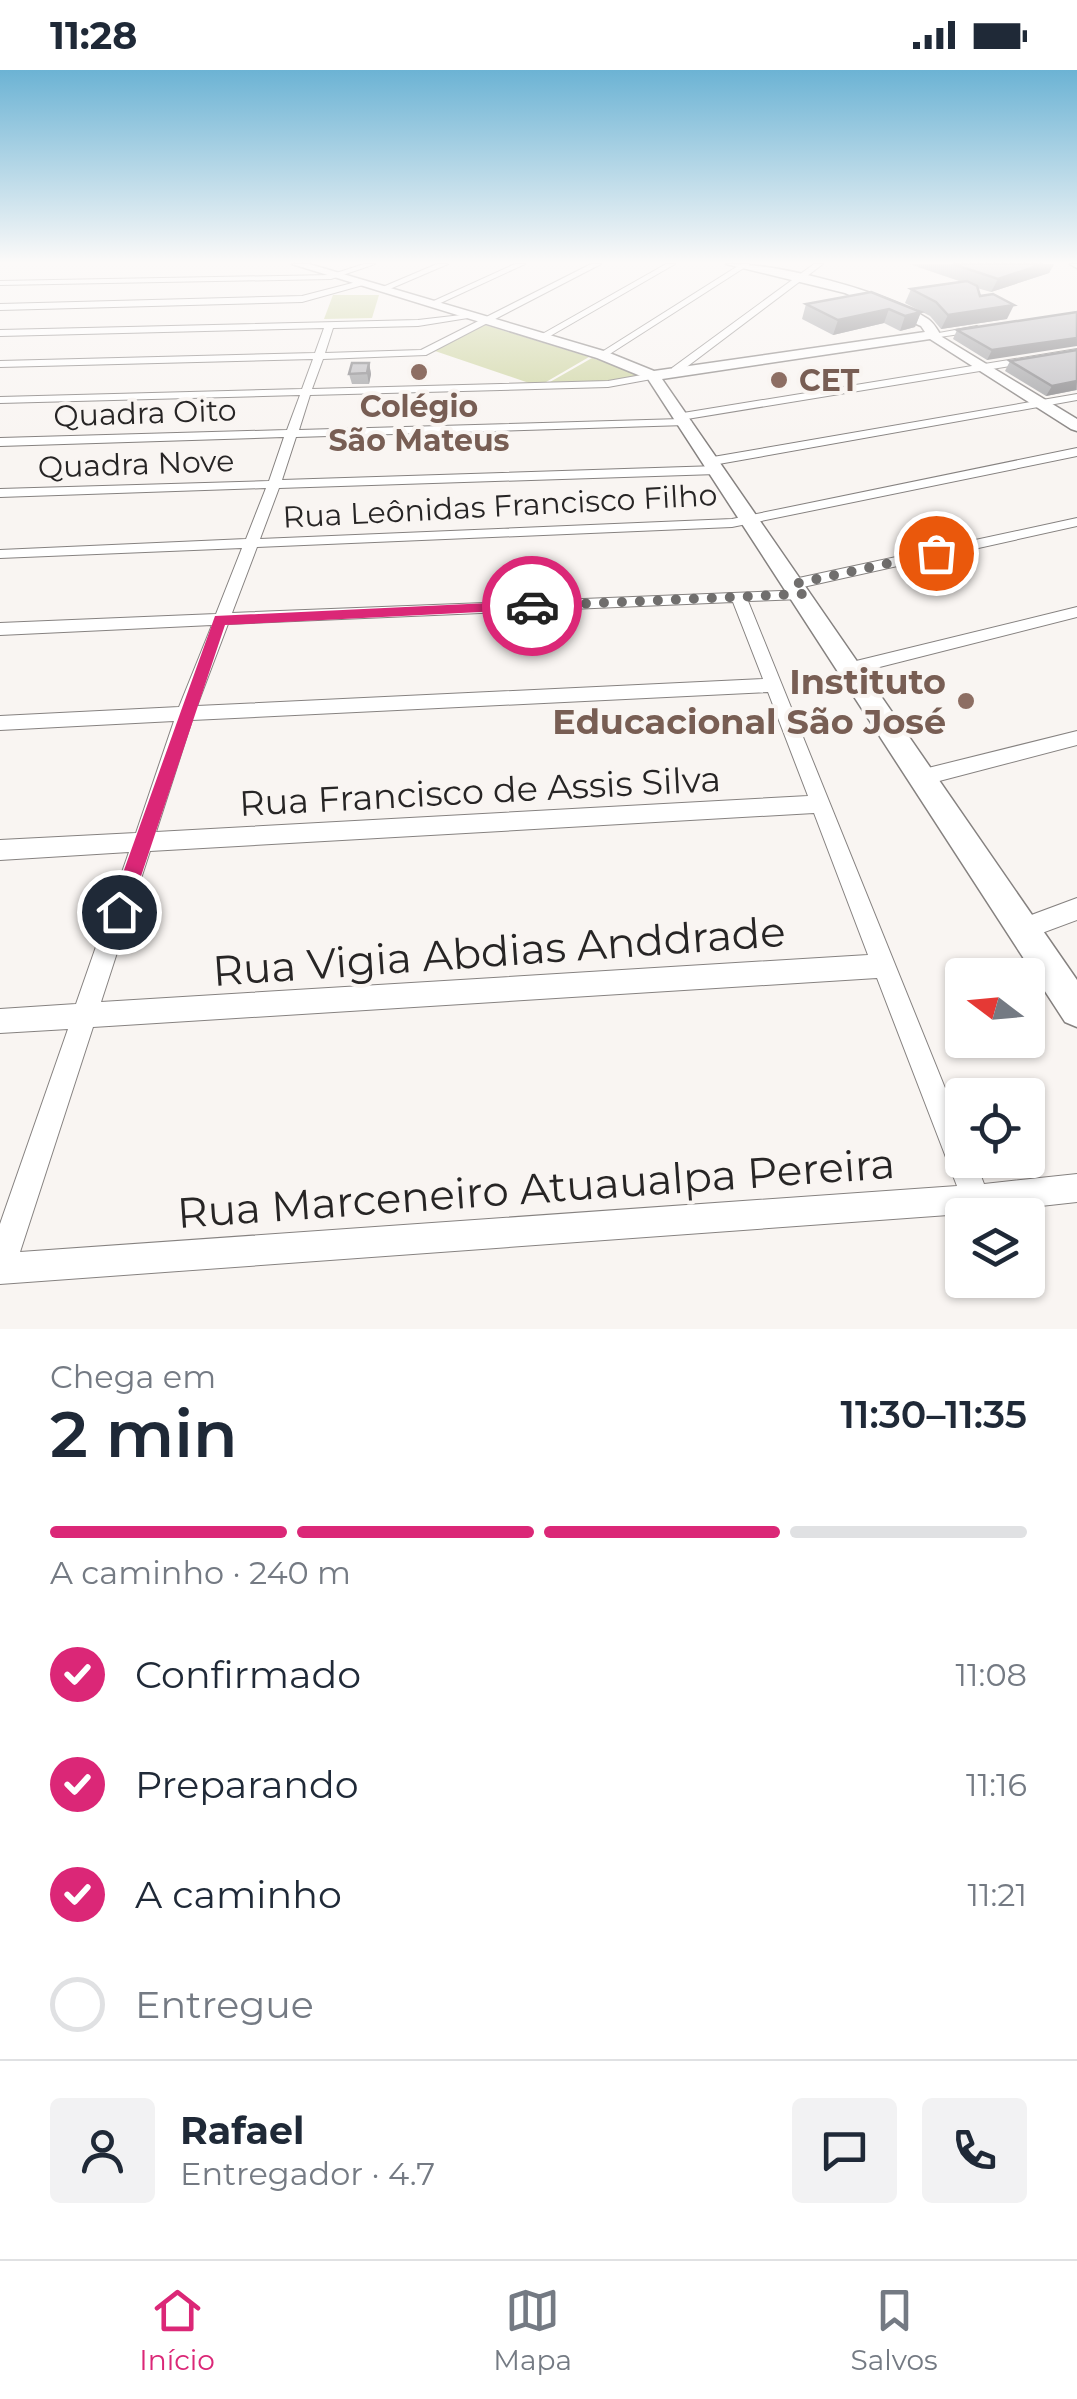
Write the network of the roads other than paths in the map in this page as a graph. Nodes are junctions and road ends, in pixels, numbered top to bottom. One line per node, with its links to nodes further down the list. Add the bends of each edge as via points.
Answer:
1 (323, 323): 9 (street)
2 (385, 323): 9 (street)
3 (470, 323): 16 (street, via 423,352)
4 (494, 323): 13 (street)
5 (567, 323): 13 (street)
6 (651, 323): 15 (street)
7 (740, 323): 19 (street)
8 (925, 323): 12 (street)
9 (322, 326): 11 (street); 16 (street)
10 (988, 328): 12 (street)
11 (0, 334)
12 (933, 335): 18 (street); 19 (street)
13 (542, 337): 15 (street)
14 (1077, 352): 18 (street, Quadra Oito)
15 (602, 355): 20 (street)
16 (318, 356): 17 (street); 21 (street)
17 (0, 364)
18 (980, 367): 24 (street); 25 (street, Quadra Oito)
19 (676, 370): 20 (street)
20 (653, 376): 21 (street, via 608,384); 25 (street)
21 (306, 392): 23 (street); 27 (street)
22 (1077, 398): 24 (street, Quadra Nove)
23 (0, 400)
24 (1040, 404): 26 (street); 30 (street, Quadra Nove)
25 (685, 419): 27 (street, Quadra Oito); 30 (street)
26 (1077, 426)
27 (291, 434): 28 (street, Quadra Oito); 31 (street)
28 (0, 442)
29 (1077, 452): 33 (street, Rua Leônidas Francisco Filho)
30 (715, 466): 31 (street, Quadra Nove); 33 (street)
31 (274, 484): 32 (street, Quadra Nove); 35 (street)
32 (0, 493)
33 (751, 521): 35 (street, Rua Leônidas Francisco Filho); 37 (street)
34 (1077, 522): 37 (street)
35 (250, 545): 36 (street, Rua Leônidas Francisco Filho); 40 (street)
36 (0, 554)
37 (798, 589): 38 (street); 42 (street)
38 (739, 596): 40 (street); 43 (street)
39 (1077, 612): 42 (street)
40 (220, 620): 41 (street); 44 (street)
41 (0, 628)
42 (852, 668): 47 (street)
43 (772, 686): 44 (street); 48 (street)
44 (186, 713): 45 (street); 49 (street)
45 (0, 723)
46 (1077, 738): 47 (street)
47 (924, 776): 52 (street)
48 (821, 804): 49 (street, Rua Francisco de Assis Silva); 53 (street)
49 (142, 842): 50 (street, Rua Francisco de Assis Silva); 55 (street)
50 (0, 850)
51 (1077, 909): 52 (street)
52 (1022, 929): 54 (street)
53 (883, 966): 55 (street, Rua Vigia Abdias Anddrade); 58 (street)
54 (1077, 1010)
55 (84, 1018): 56 (street, Rua Vigia Abdias Anddrade); 61 (street)
56 (0, 1022)
57 (1077, 1188): 59 (street, Rua Marceneiro Atuaualpa Pereira)
58 (976, 1198)
59 (985, 1198)
60 (945, 1201): 61 (street, Rua Marceneiro Atuaualpa Pereira)
61 (0, 1269)

